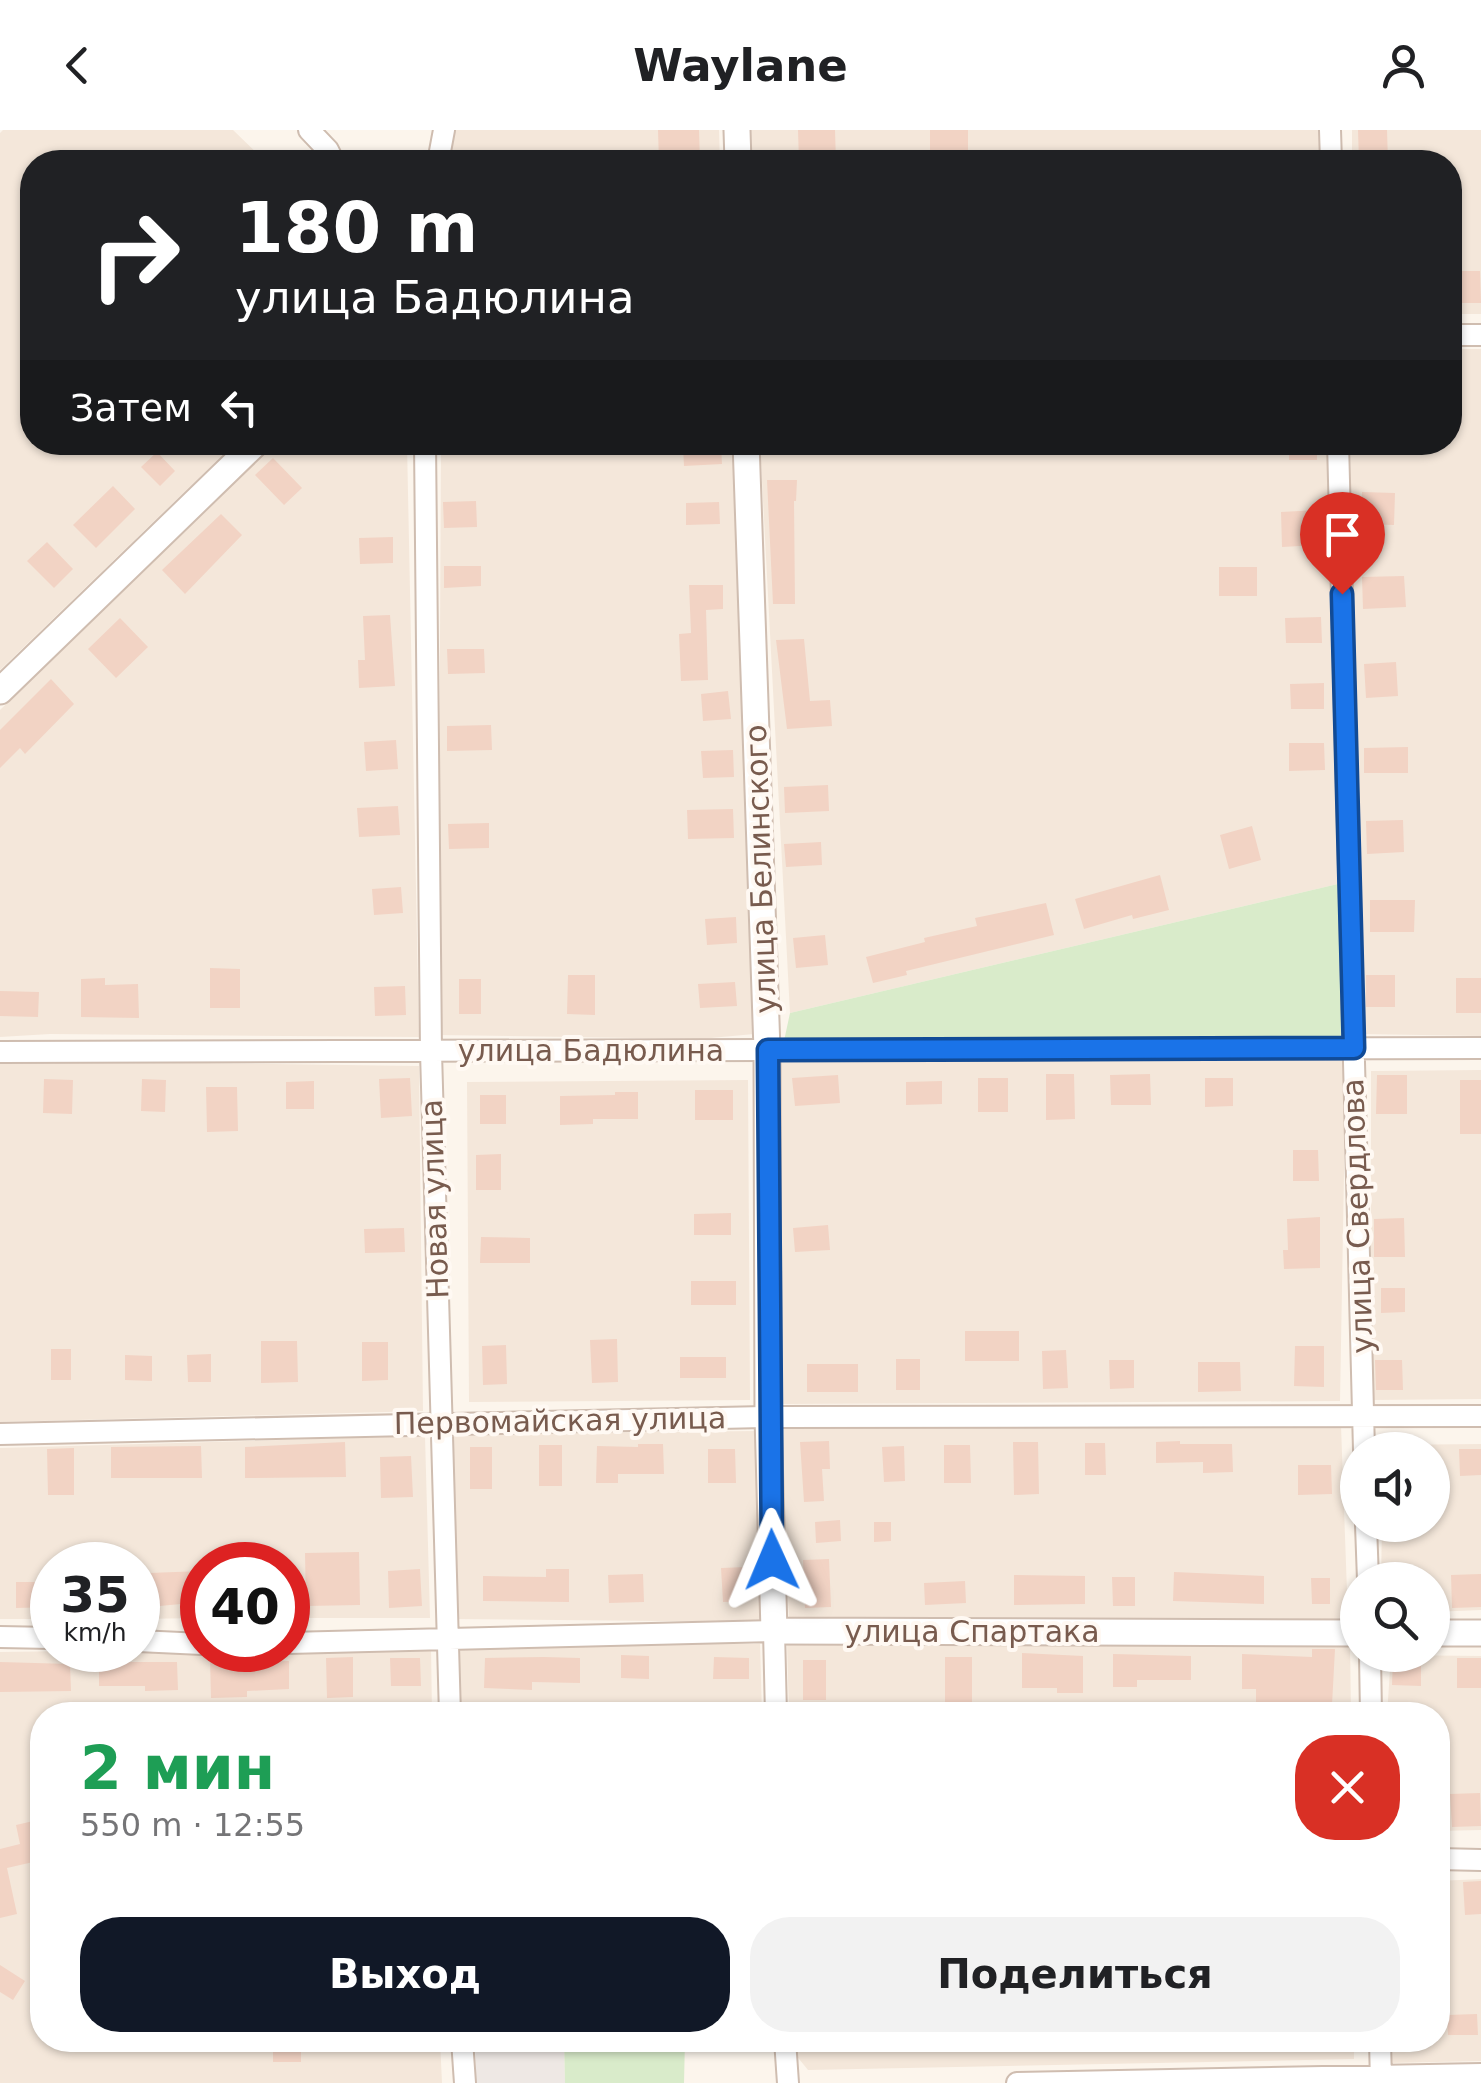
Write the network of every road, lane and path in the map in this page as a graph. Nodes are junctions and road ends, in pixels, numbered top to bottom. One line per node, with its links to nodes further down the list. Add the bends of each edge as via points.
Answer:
1 (308, 130): 2 (street)
2 (328, 150)
3 (244, 455): 7 (street)
4 (425, 455): 12 (street, Новая улица)
5 (746, 455): 10 (street, улица Белинского)
6 (1338, 455): 8 (street, улица Свердлова)
7 (0, 691)
8 (1354, 1048): 9 (street, улица Бадюлина); 10 (street, улица Бадюлина); 13 (street, улица Свердлова)
9 (1481, 1048)
10 (768, 1050): 12 (street, улица Бадюлина); 15 (street, улица Белинского)
11 (0, 1052): 12 (street, улица Бадюлина)
12 (431, 1052): 16 (street, Новая улица)
13 (1364, 1415): 14 (street, Первомайская улица); 15 (street, Первомайская улица); 17 (street, улица Свердлова)
14 (1481, 1416)
15 (768, 1417): 16 (street, Первомайская улица); 19 (street, улица Белинского)
16 (442, 1423): 18 (street, Первомайская улица); 25 (street, Новая улица)
17 (1364, 1432)
18 (0, 1434)
19 (774, 1631): 20 (street, улица Спартака); 25 (street, улица Спартака); 29 (street, улица Белинского)
20 (1340, 1633)
21 (1450, 1633): 22 (street)
22 (1481, 1633)
23 (0, 1637): 24 (street)
24 (30, 1638)
25 (448, 1640): 26 (street, улица Спартака); 28 (street, Новая улица)
26 (310, 1643)
27 (1370, 1672): 30 (street)
28 (450, 1702)
29 (776, 1702)
30 (1371, 1702)
31 (1450, 1859): 32 (street)
32 (1481, 1860)
33 (463, 2052): 38 (street)
34 (786, 2052): 39 (street)
35 (1380, 2052): 37 (street)
36 (1481, 2074): 37 (street)
37 (1381, 2079): 40 (street)
38 (465, 2083)
39 (788, 2083)
40 (1017, 2083)

